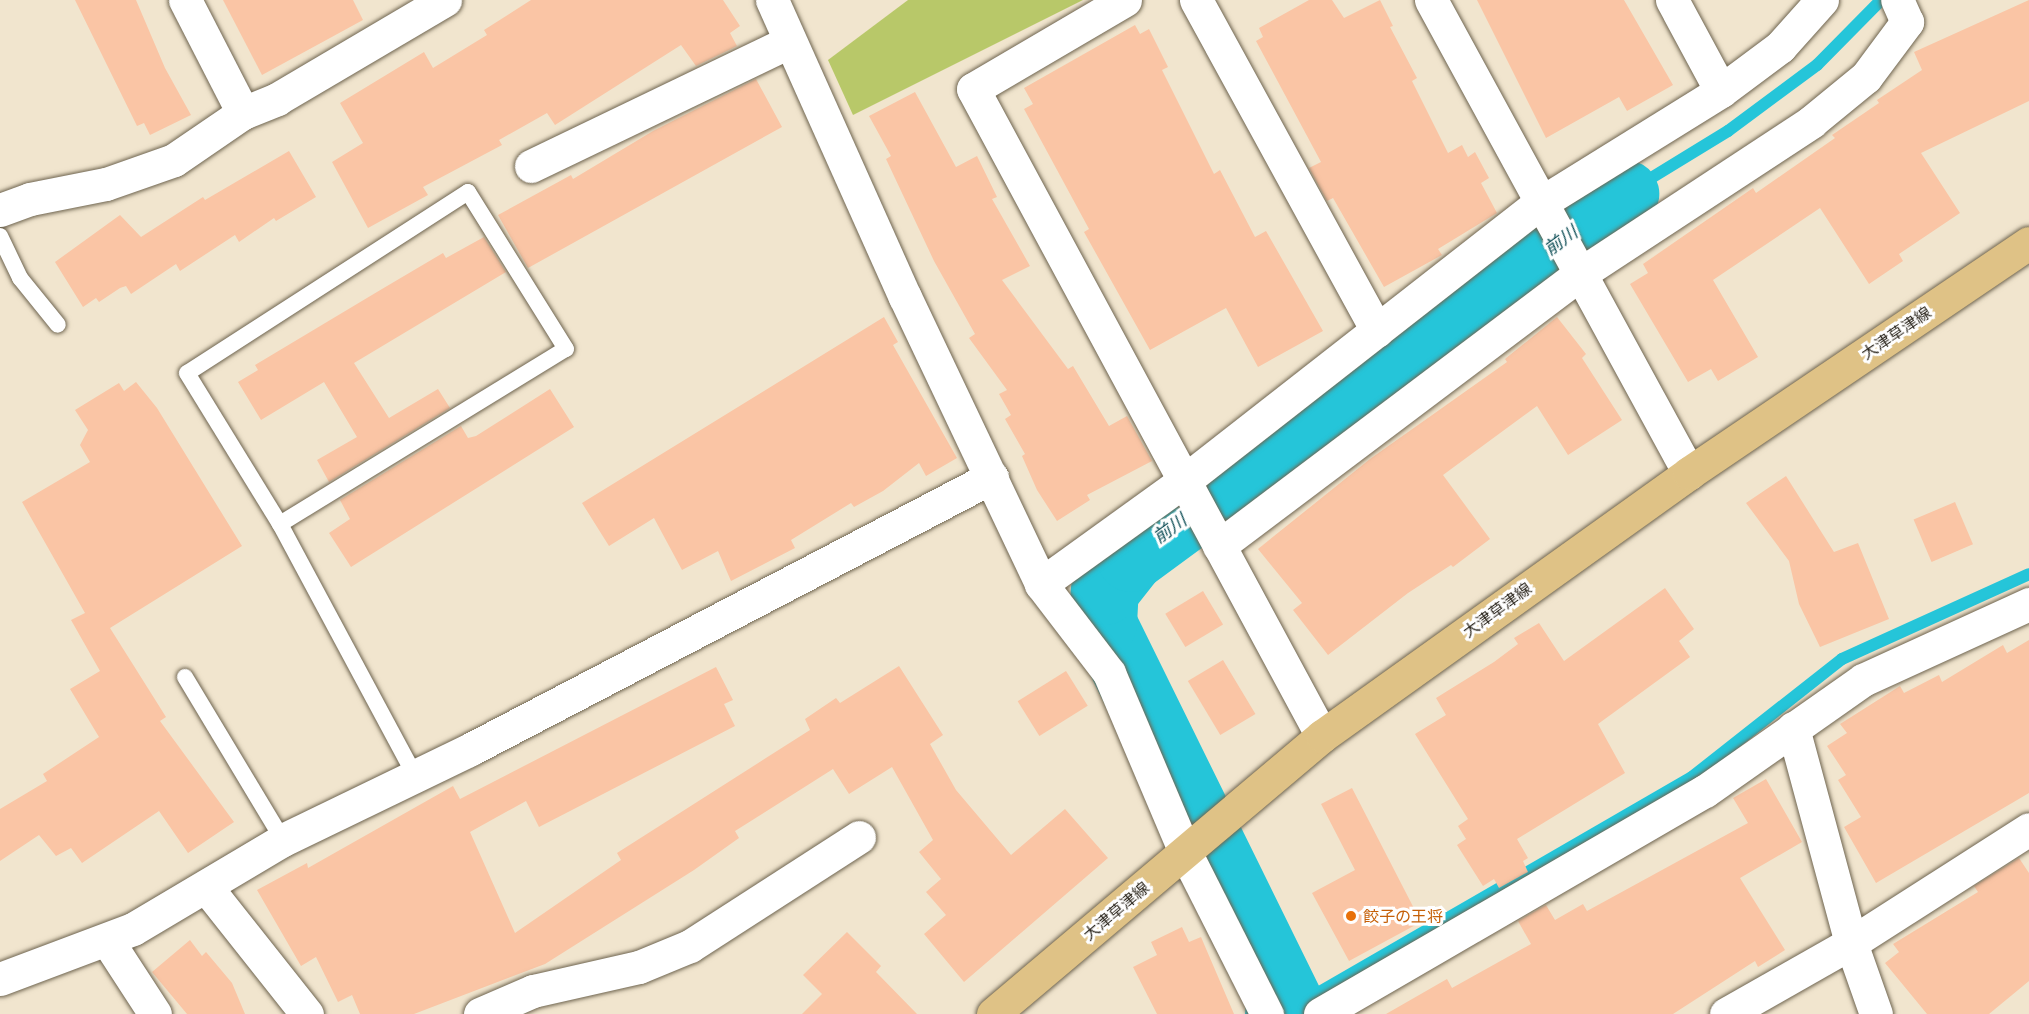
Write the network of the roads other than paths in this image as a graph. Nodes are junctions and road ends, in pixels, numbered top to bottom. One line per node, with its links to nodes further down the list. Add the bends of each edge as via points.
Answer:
1 (185, 0): 13 (street)
2 (446, 0): 10 (street)
3 (772, 0): 11 (street)
4 (1125, 0): 24 (street, via 973,89)
5 (1196, 0): 21 (street)
6 (1431, 0): 15 (street)
7 (1672, 0): 12 (street)
8 (1822, 0): 12 (street, via 1780,47)
9 (1897, 0): 19 (street, via 1907,22 1866,77 1811,122)
10 (403, 11): 13 (street, via 278,99)
11 (789, 42): 14 (street); 23 (street)
12 (1721, 91): 15 (street)
13 (243, 113): 16 (street, via 174,160 106,184 30,199)
14 (531, 166)
15 (1539, 204): 19 (street); 21 (street)
16 (0, 210)
17 (0, 236): 20 (lane, via 21,278)
18 (2029, 243): 22 (main road, 大津草津線)
19 (1580, 274): 22 (street); 26 (street)
20 (58, 325)
21 (1377, 331): 24 (street)
22 (1689, 473): 31 (main road, 大津草津線)
23 (992, 477): 27 (street); 32 (street, via 469,750)
24 (1188, 488): 26 (street); 27 (street)
25 (280, 524): 25 (lane, via 187,373 468,192 566,349); 32 (lane)
26 (1214, 537): 31 (street)
27 (1041, 584): 36 (street, via 1109,673)
28 (2029, 604): 30 (street, via 1863,680)
29 (185, 678): 35 (lane)
30 (1793, 728): 39 (street); 46 (street, via 1705,791)
31 (1322, 736): 36 (main road, 大津草津線)
32 (414, 774): 35 (street)
33 (2029, 829): 39 (street)
34 (859, 837): 43 (street, via 690,946 639,967 533,991)
35 (283, 840): 37 (street)
36 (1185, 852): 44 (main road, 大津草津線); 45 (street)
37 (207, 888): 38 (street); 42 (street)
38 (107, 940): 40 (street); 41 (street)
39 (1851, 944): 47 (street); 48 (street)
40 (0, 979)
41 (155, 1014)
42 (307, 1014)
43 (480, 1014)
44 (993, 1014)
45 (1267, 1014)
46 (1320, 1014)
47 (1726, 1014)
48 (1876, 1014)

